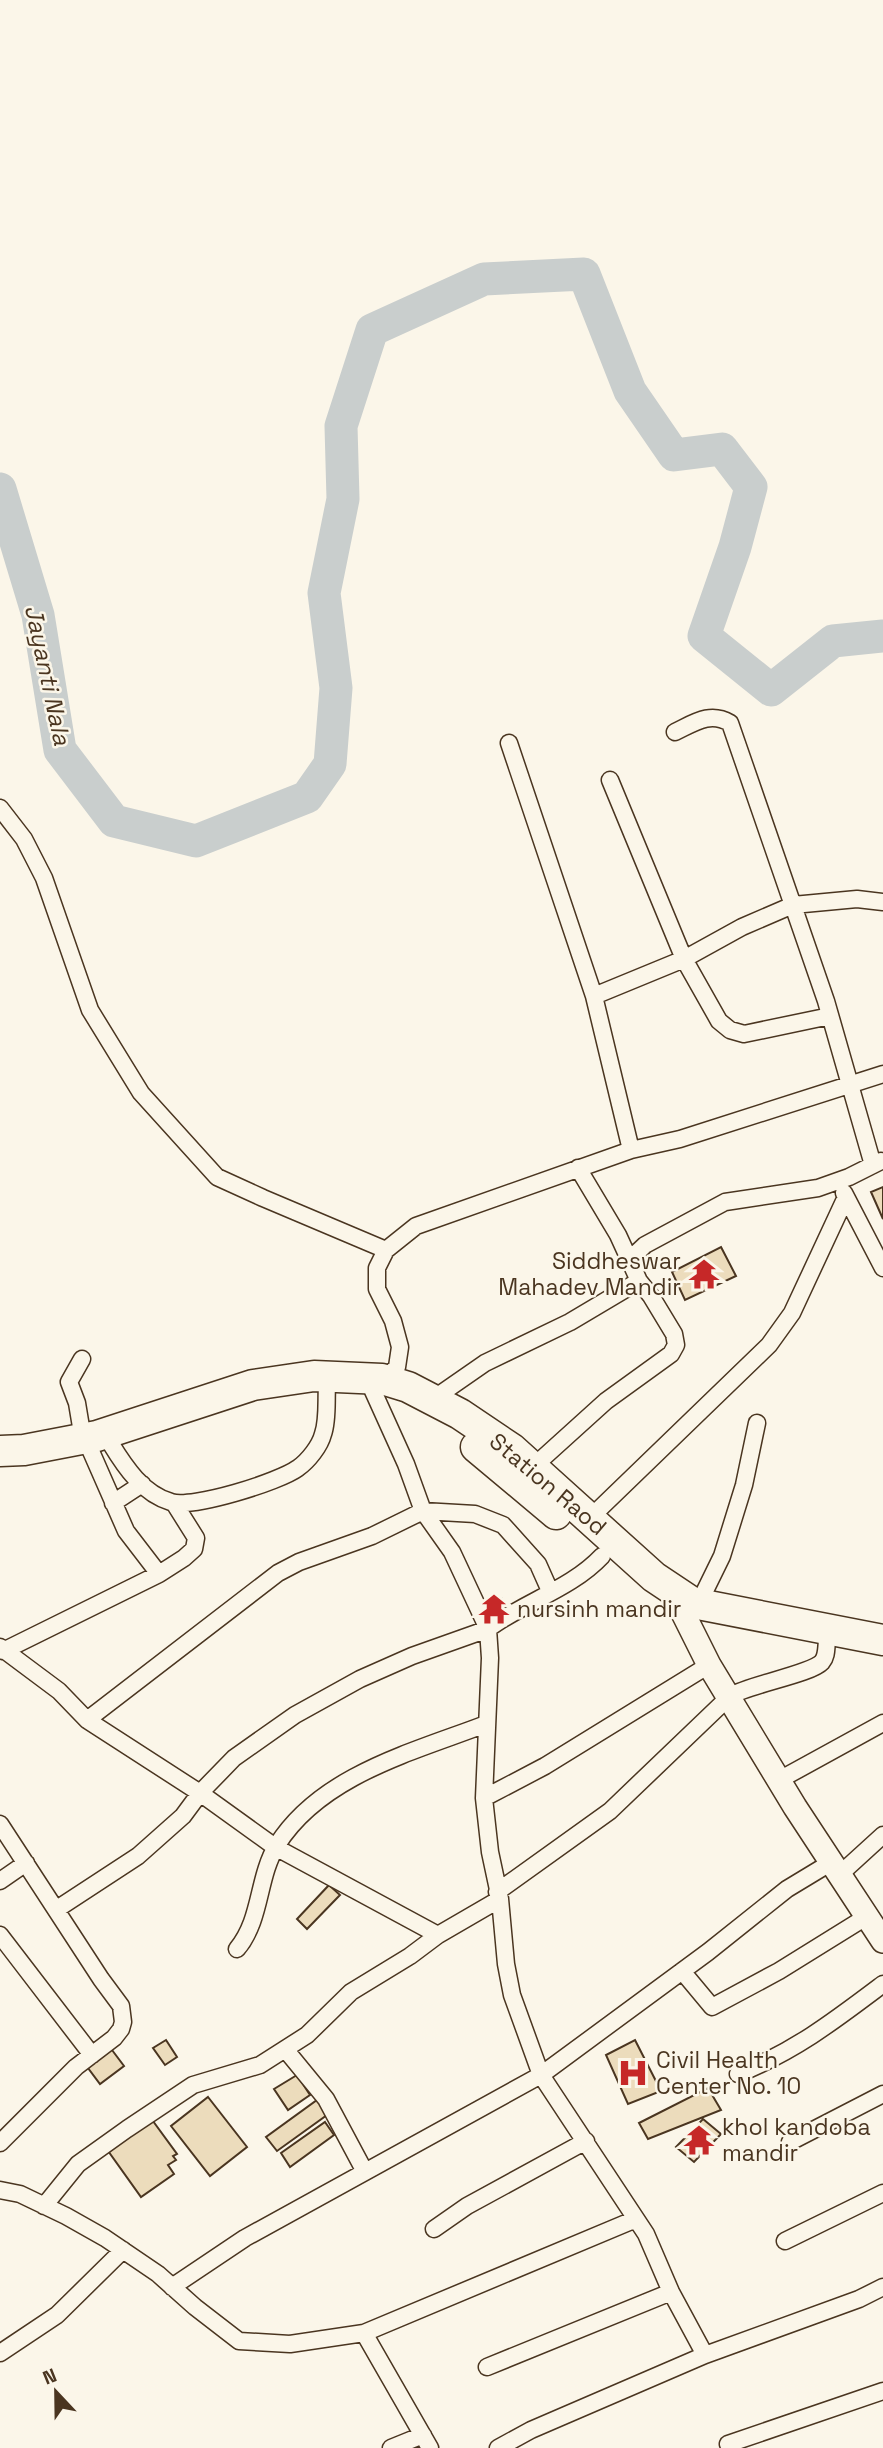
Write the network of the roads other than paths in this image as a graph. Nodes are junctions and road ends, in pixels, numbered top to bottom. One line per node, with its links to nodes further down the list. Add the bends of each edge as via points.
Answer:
1 (675, 732): 6 (street, via 708,717 730,723)
2 (509, 743): 8 (street)
3 (610, 780): 7 (street)
4 (0, 808): 17 (street, via 24,839 44,878 90,1010 141,1093 217,1177)
5 (883, 902): 6 (street, via 857,899)
6 (793, 905): 7 (street); 9 (street)
7 (684, 959): 8 (street); 9 (street, via 719,1021 730,1030 744,1034)
8 (594, 996): 12 (street)
9 (831, 1016): 11 (street)
10 (883, 1074): 11 (street)
11 (849, 1083): 12 (street, via 681,1139); 13 (street)
12 (631, 1150): 14 (street)
13 (878, 1162): 15 (street)
14 (579, 1168): 17 (street, via 416,1226); 18 (street)
15 (838, 1181): 16 (street); 18 (street, via 725,1202 645,1245)
16 (846, 1197): 19 (street); 34 (street, via 792,1313 769,1345)
17 (386, 1250): 22 (street, via 377,1269 377,1289 401,1347 397,1367)
18 (628, 1261): 20 (street)
19 (883, 1268)
20 (639, 1281): 24 (street, via 570,1322 485,1363); 28 (street, via 676,1345)
21 (82, 1359): 26 (street, via 69,1382)
22 (378, 1385): 23 (highway); 24 (highway, Station Raod, via 408,1387); 26 (highway, Station Raod, via 314,1376 253,1385); 33 (street); 35 (highway, via 444,1421)
23 (327, 1386): 26 (highway, via 258,1396 211,1415); 32 (street, via 323,1434 298,1469 201,1503)
24 (430, 1399): 28 (highway, Station Raod, via 460,1414)
25 (758, 1423): 38 (street, via 722,1556)
26 (95, 1444): 27 (highway, Station Raod); 29 (highway); 30 (street); 31 (street)
27 (0, 1451)
28 (533, 1466): 34 (highway, Station Raod)
29 (0, 1467)
30 (142, 1484): 31 (street); 32 (street)
31 (113, 1503): 36 (street, via 126,1531)
32 (174, 1503): 36 (street, via 196,1538 194,1549)
33 (423, 1511): 37 (street, via 475,1514 503,1525 538,1564); 39 (street, via 452,1552); 46 (street, via 278,1573)
34 (590, 1518): 38 (highway, Station Raod)
35 (602, 1556): 37 (street, via 588,1570); 38 (highway, via 626,1576)
36 (159, 1574): 42 (street)
37 (550, 1591): 39 (street)
38 (690, 1608): 40 (highway, Station Raod); 41 (highway); 44 (street)
39 (488, 1629): 48 (street); 50 (street, via 360,1679 295,1715 234,1758)
40 (883, 1640)
41 (827, 1641): 43 (highway); 45 (street, via 825,1657 813,1668)
42 (2, 1649): 46 (street, via 59,1691)
43 (883, 1649)
44 (709, 1665): 45 (street); 51 (street)
45 (730, 1696): 49 (street); 58 (street, via 610,1811)
46 (87, 1720): 50 (street)
47 (883, 1723): 49 (street)
48 (486, 1724): 51 (street); 54 (street, via 375,1767 335,1789 300,1815)
49 (779, 1780): 56 (street)
50 (201, 1793): 54 (street); 59 (street, via 183,1816 138,1856)
51 (484, 1798): 58 (street)
52 (0, 1824): 55 (street)
53 (883, 1835): 56 (street)
54 (275, 1847): 61 (street); 64 (street, via 254,1921)
55 (26, 1863): 57 (street); 59 (street)
56 (834, 1870): 60 (street); 65 (street, via 787,1889)
57 (0, 1881)
58 (498, 1896): 61 (street); 70 (street, via 512,1995)
59 (57, 1909): 68 (street, via 121,2007 121,2029)
60 (866, 1917): 63 (street); 65 (street, via 712,2007)
61 (438, 1935): 67 (street, via 351,1992 307,2035)
62 (0, 1936): 68 (street)
63 (883, 1941)
64 (237, 1949)
65 (682, 1971): 70 (street)
66 (883, 1984): 69 (street, via 825,2029)
67 (285, 2049): 75 (street, via 326,2099); 78 (street, via 260,2065 192,2085 78,2164)
68 (92, 2055): 74 (street)
69 (738, 2074)
70 (541, 2075): 72 (street); 75 (street)
71 (883, 2094): 73 (street)
72 (586, 2141): 79 (street); 80 (street)
73 (790, 2142)
74 (0, 2143)
75 (365, 2172): 83 (street, via 245,2238)
76 (0, 2190): 78 (street)
77 (883, 2193): 81 (street)
78 (44, 2206): 82 (street)
79 (636, 2219): 85 (street); 86 (street)
80 (434, 2229)
81 (785, 2241)
82 (123, 2250): 83 (street); 87 (street, via 57,2315)
83 (172, 2287): 86 (street, via 239,2341 290,2344)
84 (883, 2287): 88 (street)
85 (671, 2292): 88 (street); 89 (street)
86 (364, 2333): 91 (street)
87 (0, 2353)
88 (705, 2356): 93 (street)
89 (487, 2367)
90 (883, 2391): 94 (street, via 728,2444)
91 (426, 2442): 92 (street)
92 (391, 2448)
93 (498, 2448)
94 (730, 2448)

